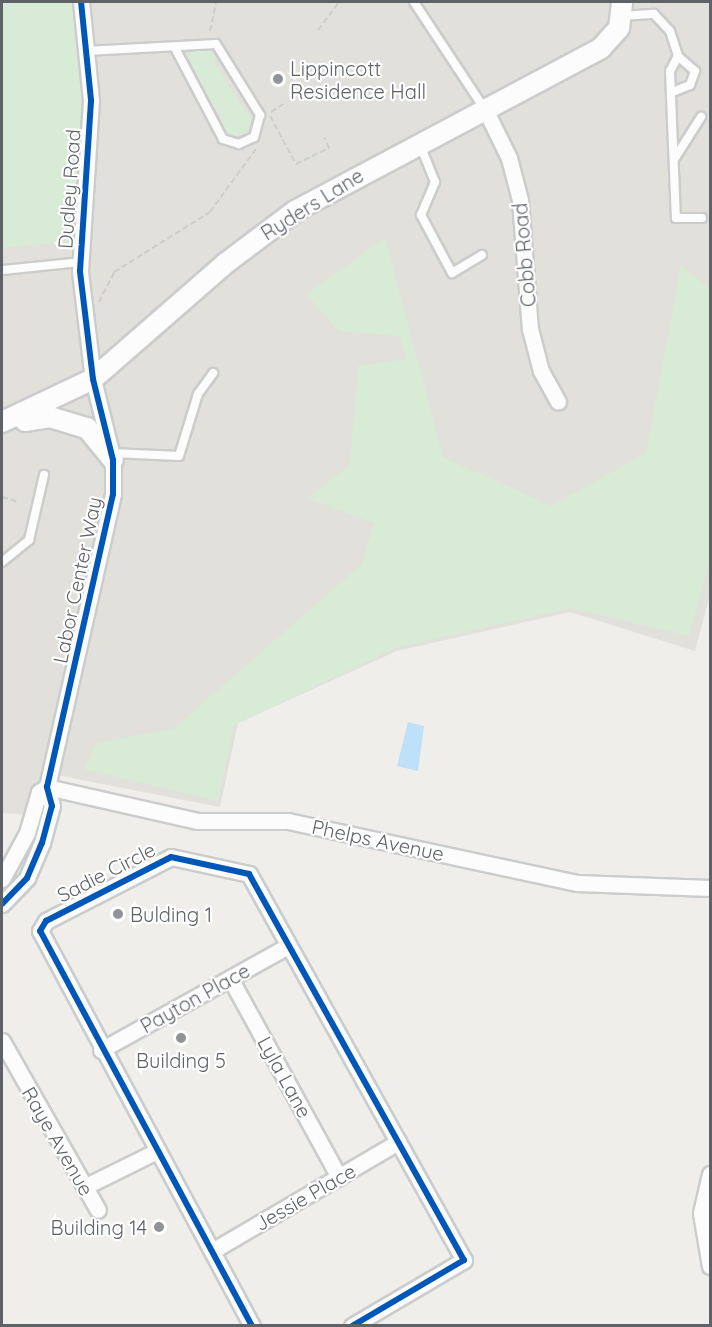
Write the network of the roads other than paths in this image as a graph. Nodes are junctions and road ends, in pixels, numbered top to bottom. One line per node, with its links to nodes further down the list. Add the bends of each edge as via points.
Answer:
1 (81, 2): 5 (street, Dudley Road)
2 (414, 2): 8 (lane)
3 (622, 9): 6 (lane, via 659,18); 8 (main road, Ryders Lane, via 613,39 601,48)
4 (175, 48): 4 (lane, via 223,139 239,144 254,137 260,115 221,50 201,41); 5 (lane)
5 (86, 51): 14 (street, Dudley Road, via 90,176)
6 (678, 56): 7 (lane, via 670,71); 7 (lane, via 695,71 690,85)
7 (675, 91): 11 (lane)
8 (485, 109): 10 (main road, Ryders Lane); 18 (street, Cobb Road, via 509,158 520,200 530,329 541,371)
9 (701, 117): 11 (lane)
10 (420, 143): 13 (lane, via 435,182 421,214 452,273); 17 (main road, Ryders Lane, via 271,227)
11 (675, 159): 12 (lane, via 676,218)
12 (702, 218)
13 (482, 255)
14 (81, 262): 15 (lane); 17 (street, Dudley Road)
15 (2, 270)
16 (213, 373): 20 (lane, via 198,394 179,456)
17 (93, 379): 19 (main road, Ryders Lane); 20 (street, Labor Center Way)
18 (558, 402)
19 (2, 424): 20 (main road, via 66,420 87,428)
20 (112, 457): 23 (street, Labor Center Way, via 109,521)
21 (44, 475): 22 (lane, via 29,540)
22 (2, 562)
23 (47, 787): 24 (street, via 39,792 27,833); 25 (street, Phelps Avenue, via 198,821 288,821 577,883); 26 (street, via 52,806 42,843 27,878)
24 (2, 879)
25 (711, 888)
26 (2, 904)
27 (288, 946): 28 (street, Payton Place); 30 (street, Sadie Circle, via 249,874 171,857 46,921 40,931 44,945); 31 (street, Sadie Circle)
28 (230, 978): 30 (street, Payton Place); 34 (street, Lyla Lane)
29 (2, 1041): 35 (street, Raye Avenue)
30 (101, 1050): 32 (street, Sadie Circle)
31 (398, 1142): 34 (street, Jessie Place); 40 (street, Sadie Circle, via 464,1260)
32 (157, 1151): 35 (street); 37 (street, Sadie Circle)
33 (711, 1174): 38 (street, via 701,1221)
34 (339, 1177): 37 (street, Jessie Place)
35 (84, 1187): 36 (street, Raye Avenue)
36 (98, 1210)
37 (212, 1251): 39 (street, Sadie Circle)
38 (711, 1266)
39 (252, 1326)
40 (352, 1326)

